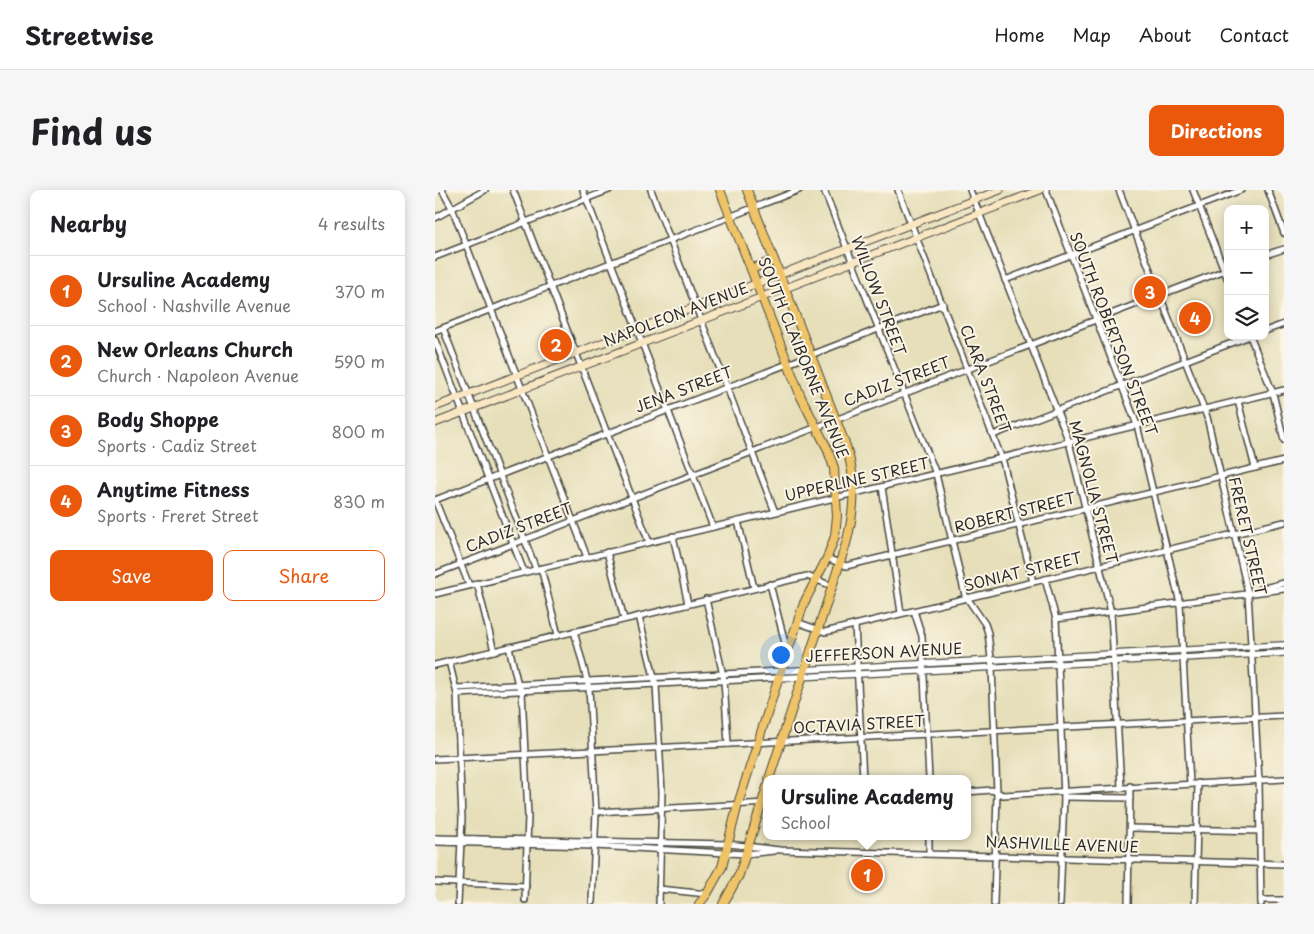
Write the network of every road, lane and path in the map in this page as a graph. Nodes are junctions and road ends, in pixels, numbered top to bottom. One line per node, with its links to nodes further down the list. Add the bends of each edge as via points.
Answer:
1 (442, 190): 23 (street)
2 (485, 190): 23 (street)
3 (513, 190): 28 (street)
4 (583, 190): 20 (street)
5 (609, 190): 20 (street)
6 (651, 190): 33 (street)
7 (720, 190): 26 (main road, SOUTH CLAIBORNE AVENUE)
8 (747, 190): 24 (main road, SOUTH CLAIBORNE AVENUE)
9 (799, 190): 24 (street)
10 (823, 190): 35 (street, WILLOW STREET)
11 (898, 190): 29 (street, CLARA STREET)
12 (970, 190): 21 (street, MAGNOLIA STREET)
13 (1000, 190): 21 (main road, NAPOLEON AVENUE)
14 (1040, 190): 25 (main road, NAPOLEON AVENUE)
15 (1046, 190): 38 (street, SOUTH ROBERTSON STREET)
16 (1119, 190): 30 (street, FRERET STREET)
17 (1193, 190): 22 (street)
18 (1241, 190): 22 (street)
19 (1267, 190): 31 (street)
20 (586, 199): 28 (street); 42 (street)
21 (974, 200): 25 (street, MAGNOLIA STREET); 29 (main road, NAPOLEON AVENUE)
22 (1199, 205): 30 (street); 43 (street)
23 (452, 208): 27 (street); 34 (street)
24 (754, 208): 26 (street); 40 (main road, SOUTH CLAIBORNE AVENUE)
25 (979, 214): 32 (main road, NAPOLEON AVENUE); 47 (street, MAGNOLIA STREET)
26 (730, 216): 33 (street); 44 (main road, SOUTH CLAIBORNE AVENUE)
27 (435, 218)
28 (526, 222): 34 (street); 49 (street)
29 (911, 224): 32 (street, CLARA STREET); 35 (main road, NAPOLEON AVENUE)
30 (1134, 230): 38 (street); 51 (street, FRERET STREET)
31 (1284, 233)
32 (917, 237): 41 (main road, NAPOLEON AVENUE); 53 (street, CLARA STREET)
33 (670, 240): 42 (street); 54 (street)
34 (466, 245): 39 (street); 55 (street)
35 (847, 248): 41 (street, WILLOW STREET); 46 (main road, NAPOLEON AVENUE)
36 (1284, 248): 37 (street)
37 (1269, 254)
38 (1070, 255): 47 (street); 57 (street, SOUTH ROBERTSON STREET)
39 (435, 257)
40 (774, 260): 44 (main road); 46 (main road, SOUTH CLAIBORNE AVENUE)
41 (852, 262): 50 (main road, NAPOLEON AVENUE); 61 (street, WILLOW STREET)
42 (610, 263): 49 (street); 60 (street)
43 (1224, 265)
44 (752, 269): 48 (main road, SOUTH CLAIBORNE AVENUE)
45 (1224, 271): 51 (street, CADIZ STREET)
46 (779, 274): 48 (main road, NAPOLEON AVENUE); 50 (main road, SOUTH CLAIBORNE AVENUE)
47 (1005, 280): 68 (street, MAGNOLIA STREET)
48 (757, 283): 52 (main road, SOUTH CLAIBORNE AVENUE); 54 (main road, NAPOLEON AVENUE)
49 (551, 286): 55 (street); 69 (street)
50 (785, 288): 52 (main road, NAPOLEON AVENUE); 70 (main road, SOUTH CLAIBORNE AVENUE)
51 (1159, 295): 57 (street, CADIZ STREET); 71 (street, FRERET STREET)
52 (763, 297): 56 (main road, NAPOLEON AVENUE); 72 (main road, SOUTH CLAIBORNE AVENUE)
53 (943, 304): 61 (street, JENA STREET); 74 (street, CLARA STREET)
54 (696, 307): 56 (street); 60 (main road, NAPOLEON AVENUE)
55 (491, 310): 59 (street); 75 (street)
56 (701, 320): 67 (main road, NAPOLEON AVENUE); 77 (street)
57 (1096, 320): 68 (street, CADIZ STREET); 76 (street, SOUTH ROBERTSON STREET)
58 (1284, 324): 62 (street)
59 (443, 328): 63 (street); 81 (street)
60 (636, 330): 67 (street); 69 (main road, NAPOLEON AVENUE)
61 (877, 330): 70 (street, JENA STREET); 82 (street, WILLOW STREET)
62 (1269, 330)
63 (435, 331)
64 (435, 340): 83 (street)
65 (1240, 340): 71 (street)
66 (1252, 340): 80 (street)
67 (641, 344): 73 (main road, NAPOLEON AVENUE); 88 (street)
68 (1030, 344): 74 (street, CADIZ STREET); 89 (street, MAGNOLIA STREET)
69 (576, 353): 73 (street); 75 (main road, NAPOLEON AVENUE)
70 (810, 355): 72 (street, JENA STREET); 92 (main road, SOUTH CLAIBORNE AVENUE)
71 (1185, 361): 76 (street); 87 (street, FRERET STREET)
72 (788, 364): 77 (street, JENA STREET); 96 (main road, SOUTH CLAIBORNE AVENUE)
73 (582, 367): 78 (main road, NAPOLEON AVENUE); 97 (street)
74 (967, 369): 82 (street, CADIZ STREET); 98 (street, CLARA STREET)
75 (517, 376): 78 (street); 81 (main road, NAPOLEON AVENUE)
76 (1121, 386): 89 (street); 95 (street, SOUTH ROBERTSON STREET)
77 (727, 387): 88 (street, JENA STREET); 101 (street)
78 (522, 390): 86 (main road, NAPOLEON AVENUE); 102 (street)
79 (1284, 390): 80 (street, UPPERLINE STREET)
80 (1273, 393): 84 (street, UPPERLINE STREET); 99 (street)
81 (469, 394): 83 (main road, NAPOLEON AVENUE); 86 (street)
82 (903, 394): 92 (street, CADIZ STREET); 106 (street, WILLOW STREET)
83 (458, 399): 85 (main road, NAPOLEON AVENUE); 90 (street)
84 (1238, 401): 87 (street, UPPERLINE STREET); 105 (street)
85 (435, 407)
86 (474, 408): 90 (main road, NAPOLEON AVENUE); 91 (street)
87 (1204, 409): 95 (street, UPPERLINE STREET); 109 (street, FRERET STREET)
88 (667, 410): 97 (street, JENA STREET); 108 (street)
89 (1057, 410): 98 (street); 100 (street, MAGNOLIA STREET)
90 (463, 412): 93 (main road, NAPOLEON AVENUE); 94 (street)
91 (479, 419): 94 (street); 107 (street)
92 (836, 419): 96 (street, CADIZ STREET); 113 (main road, SOUTH CLAIBORNE AVENUE, via 850,460)
93 (435, 423)
94 (467, 424): 110 (street)
95 (1137, 425): 100 (street, UPPERLINE STREET); 112 (street, SOUTH ROBERTSON STREET)
96 (816, 427): 101 (street, CADIZ STREET); 114 (main road, SOUTH CLAIBORNE AVENUE, via 827,448)
97 (607, 433): 102 (street, JENA STREET); 115 (street)
98 (993, 435): 103 (street, CLARA STREET)
99 (1284, 440)
100 (1069, 442): 103 (street, UPPERLINE STREET); 117 (street, MAGNOLIA STREET)
101 (752, 452): 108 (street, CADIZ STREET); 118 (street)
102 (548, 457): 107 (street, JENA STREET); 119 (street)
103 (1001, 458): 106 (street, UPPERLINE STREET); 122 (street, CLARA STREET)
104 (1284, 461): 105 (street, ROBERT STREET)
105 (1255, 468): 109 (street, ROBERT STREET)
106 (936, 474): 111 (street, UPPERLINE STREET); 127 (street, WILLOW STREET)
107 (500, 475): 110 (street, JENA STREET); 126 (street)
108 (693, 475): 115 (street, CADIZ STREET); 123 (street)
109 (1221, 476): 112 (street, ROBERT STREET); 124 (street, FRERET STREET)
110 (489, 480): 116 (street, JENA STREET); 129 (street)
111 (882, 487): 113 (street, UPPERLINE STREET); 132 (street)
112 (1153, 492): 117 (street, ROBERT STREET); 130 (street, SOUTH ROBERTSON STREET)
113 (855, 493): 114 (street, UPPERLINE STREET); 136 (main road, SOUTH CLAIBORNE AVENUE, via 853,519)
114 (837, 497): 118 (street, UPPERLINE STREET); 134 (main road, SOUTH CLAIBORNE AVENUE, via 835,536)
115 (633, 499): 119 (street, CADIZ STREET); 128 (street)
116 (435, 500): 135 (street)
117 (1085, 508): 122 (street, ROBERT STREET); 137 (street, MAGNOLIA STREET)
118 (775, 512): 120 (street, UPPERLINE STREET)
119 (573, 521): 126 (street, CADIZ STREET); 133 (street)
120 (737, 521): 123 (street, UPPERLINE STREET); 149 (street)
121 (1284, 522): 124 (street, SONIAT STREET)
122 (1019, 525): 127 (street, ROBERT STREET); 143 (street, CLARA STREET)
123 (713, 527): 125 (street, UPPERLINE STREET)
124 (1235, 534): 130 (street, SONIAT STREET); 151 (street, FRERET STREET)
125 (673, 536): 128 (street, UPPERLINE STREET); 156 (street)
126 (525, 539): 129 (street, CADIZ STREET); 138 (street)
127 (952, 541): 132 (street, ROBERT STREET); 153 (street, WILLOW STREET)
128 (649, 542): 131 (street, UPPERLINE STREET)
129 (514, 544): 135 (street, CADIZ STREET); 139 (street)
130 (1167, 550): 137 (street, SONIAT STREET); 155 (street, SOUTH ROBERTSON STREET)
131 (607, 552): 133 (street, UPPERLINE STREET); 161 (street)
132 (891, 556): 136 (street, ROBERT STREET, via 846,566); 159 (street)
133 (587, 557): 138 (street, UPPERLINE STREET)
134 (827, 558): 136 (street); 142 (main road, SOUTH CLAIBORNE AVENUE)
135 (461, 564): 140 (street, CADIZ STREET); 147 (street)
136 (839, 564): 148 (main road, SOUTH CLAIBORNE AVENUE)
137 (1100, 566): 141 (street, SONIAT STREET); 158 (street, MAGNOLIA STREET)
138 (539, 569): 139 (street, UPPERLINE STREET); 167 (street)
139 (524, 572): 145 (street, UPPERLINE STREET)
140 (435, 574)
141 (1045, 579): 143 (street, SONIAT STREET); 162 (street)
142 (816, 580): 146 (street, via 807,576); 148 (street); 163 (main road, SOUTH CLAIBORNE AVENUE)
143 (1033, 582): 153 (street, SONIAT STREET)
144 (1284, 583): 151 (street)
145 (477, 584): 147 (street, UPPERLINE STREET); 171 (street)
146 (770, 584): 149 (street); 172 (street)
147 (469, 585): 152 (street, UPPERLINE STREET)
148 (832, 586): 165 (main road, SOUTH CLAIBORNE AVENUE)
149 (754, 588): 154 (street)
150 (1284, 589): 151 (street)
151 (1249, 593): 155 (street); 169 (street, FRERET STREET)
152 (435, 594)
153 (968, 598): 157 (street, SONIAT STREET); 182 (street, WILLOW STREET, via 985,624)
154 (706, 600): 156 (street); 189 (street)
155 (1180, 603): 158 (street); 173 (street, SOUTH ROBERTSON STREET)
156 (688, 604): 160 (street)
157 (914, 611): 159 (street, SONIAT STREET); 181 (street, via 921,631)
158 (1111, 612): 162 (street); 175 (street, MAGNOLIA STREET)
159 (901, 614): 164 (street, SONIAT STREET)
160 (639, 616): 161 (street); 190 (street)
161 (624, 619): 166 (street)
162 (1056, 619): 179 (street)
163 (797, 622): 165 (street, SONIAT STREET); 172 (main road, SOUTH CLAIBORNE AVENUE)
164 (855, 625): 165 (street, SONIAT STREET, via 825,632); 184 (street)
165 (818, 630): 186 (main road, SOUTH CLAIBORNE AVENUE)
166 (574, 631): 167 (street); 191 (street)
167 (557, 635): 170 (street)
168 (1284, 645): 169 (street, JEFFERSON AVENUE)
169 (1252, 646): 173 (street, JEFFERSON AVENUE); 176 (street, FRERET STREET)
170 (509, 647): 171 (street); 193 (street)
171 (494, 651): 178 (street)
172 (787, 651): 188 (main road, SOUTH CLAIBORNE AVENUE)
173 (1183, 651): 175 (street, JEFFERSON AVENUE); 177 (street, SOUTH ROBERTSON STREET)
174 (1284, 653): 176 (street, JEFFERSON AVENUE)
175 (1114, 654): 179 (street, JEFFERSON AVENUE); 180 (street, MAGNOLIA STREET)
176 (1253, 654): 177 (street, JEFFERSON AVENUE); 198 (street, FRERET STREET)
177 (1183, 658): 180 (street, JEFFERSON AVENUE); 199 (street, SOUTH ROBERTSON STREET)
178 (449, 661): 183 (street); 195 (street)
179 (1058, 661): 180 (street, JEFFERSON AVENUE); 182 (street, JEFFERSON AVENUE); 201 (street)
180 (1114, 661): 200 (street, MAGNOLIA STREET)
181 (924, 664): 182 (street, JEFFERSON AVENUE); 184 (street, JEFFERSON AVENUE); 185 (street)
182 (992, 664): 185 (street, JEFFERSON AVENUE); 202 (street, WILLOW STREET)
183 (435, 665)
184 (857, 667): 186 (street, JEFFERSON AVENUE); 187 (street)
185 (924, 671): 187 (street, JEFFERSON AVENUE); 203 (street)
186 (803, 674): 187 (street, JEFFERSON AVENUE); 188 (street, JEFFERSON AVENUE); 205 (main road, SOUTH CLAIBORNE AVENUE)
187 (858, 674): 204 (street)
188 (779, 675): 189 (street, JEFFERSON AVENUE); 206 (main road, SOUTH CLAIBORNE AVENUE)
189 (723, 677): 190 (street, JEFFERSON AVENUE); 192 (street, JEFFERSON AVENUE); 207 (street)
190 (654, 678): 191 (street, JEFFERSON AVENUE); 192 (street)
191 (587, 681): 193 (street, JEFFERSON AVENUE); 194 (street)
192 (656, 684): 194 (street, JEFFERSON AVENUE); 208 (street)
193 (518, 685): 195 (street, JEFFERSON AVENUE); 196 (street)
194 (589, 688): 196 (street, JEFFERSON AVENUE); 209 (street)
195 (456, 691): 196 (street, JEFFERSON AVENUE); 211 (street)
196 (522, 691): 210 (street)
197 (1284, 716): 198 (street, OCTAVIA STREET)
198 (1256, 717): 199 (street, OCTAVIA STREET); 217 (street, FRERET STREET)
199 (1187, 721): 200 (street, OCTAVIA STREET); 218 (street, SOUTH ROBERTSON STREET)
200 (1117, 724): 201 (street, OCTAVIA STREET); 221 (street, MAGNOLIA STREET)
201 (1061, 727): 202 (street, OCTAVIA STREET); 222 (street)
202 (995, 731): 203 (street, OCTAVIA STREET); 224 (street, WILLOW STREET)
203 (927, 734): 204 (street, OCTAVIA STREET); 215 (street)
204 (861, 737): 205 (street, OCTAVIA STREET); 214 (street)
205 (781, 741): 206 (street, OCTAVIA STREET); 213 (main road, SOUTH CLAIBORNE AVENUE)
206 (757, 743): 207 (street, OCTAVIA STREET); 228 (main road, SOUTH CLAIBORNE AVENUE)
207 (727, 744): 208 (street, OCTAVIA STREET)
208 (659, 748): 209 (street, OCTAVIA STREET); 230 (street)
209 (592, 751): 210 (street, OCTAVIA STREET); 231 (street)
210 (526, 755): 211 (street, OCTAVIA STREET); 239 (street)
211 (459, 758): 212 (street, OCTAVIA STREET); 236 (street)
212 (435, 759)
213 (770, 775)
214 (863, 775)
215 (929, 775)
216 (1284, 779): 217 (street)
217 (1259, 781): 219 (street); 234 (street, FRERET STREET)
218 (1190, 784): 219 (street); 220 (street)
219 (1198, 784): 233 (street)
220 (1130, 786): 221 (street); 226 (street)
221 (1121, 787): 222 (street)
222 (1063, 791): 224 (street, via 1003,795); 225 (street)
223 (971, 792): 224 (street)
224 (997, 792): 248 (street, WILLOW STREET)
225 (1064, 797): 226 (street); 249 (street)
226 (1131, 798): 232 (street)
227 (763, 803): 228 (street)
228 (738, 804): 230 (street); 241 (main road, SOUTH CLAIBORNE AVENUE)
229 (763, 808): 242 (main road)
230 (662, 809): 231 (street); 243 (street)
231 (596, 812): 240 (street)
232 (1131, 828): 233 (street); 250 (street)
233 (1197, 829): 234 (street); 251 (street)
234 (1260, 831): 252 (street, FRERET STREET)
235 (435, 838): 236 (street, NASHVILLE AVENUE)
236 (462, 840): 238 (street, NASHVILLE AVENUE); 239 (street, NASHVILLE AVENUE); 255 (street)
237 (929, 840): 247 (street)
238 (435, 842)
239 (527, 842): 240 (street, NASHVILLE AVENUE); 256 (street)
240 (594, 844): 243 (street, NASHVILLE AVENUE); 261 (street)
241 (728, 844): 242 (street, NASHVILLE AVENUE); 243 (street, NASHVILLE AVENUE); 245 (main road, SOUTH CLAIBORNE AVENUE)
242 (749, 845): 244 (street, NASHVILLE AVENUE); 246 (main road)
243 (660, 846): 245 (street, NASHVILLE AVENUE); 257 (street)
244 (780, 850): 246 (street, NASHVILLE AVENUE); 247 (street, NASHVILLE AVENUE)
245 (725, 853): 246 (street, NASHVILLE AVENUE); 258 (main road, SOUTH CLAIBORNE AVENUE, via 722,867)
246 (746, 854): 266 (main road)
247 (929, 854): 248 (street, NASHVILLE AVENUE)
248 (995, 856): 249 (street, NASHVILLE AVENUE); 267 (street, WILLOW STREET)
249 (1062, 858): 250 (street, NASHVILLE AVENUE); 268 (street)
250 (1129, 860): 251 (street, NASHVILLE AVENUE); 269 (street)
251 (1196, 861): 252 (street, NASHVILLE AVENUE); 270 (street)
252 (1261, 863): 253 (street, NASHVILLE AVENUE); 262 (street, FRERET STREET)
253 (1284, 864)
254 (435, 882): 255 (street)
255 (458, 883): 256 (street); 263 (street)
256 (526, 886): 259 (street)
257 (659, 889): 258 (street); 264 (street)
258 (707, 894): 265 (main road, SOUTH CLAIBORNE AVENUE)
259 (525, 900)
260 (1284, 900): 262 (street)
261 (592, 902)
262 (1261, 902)
263 (458, 904)
264 (659, 904)
265 (699, 904)
266 (723, 904)
267 (994, 904)
268 (1060, 904)
269 (1128, 904)
270 (1195, 904)

